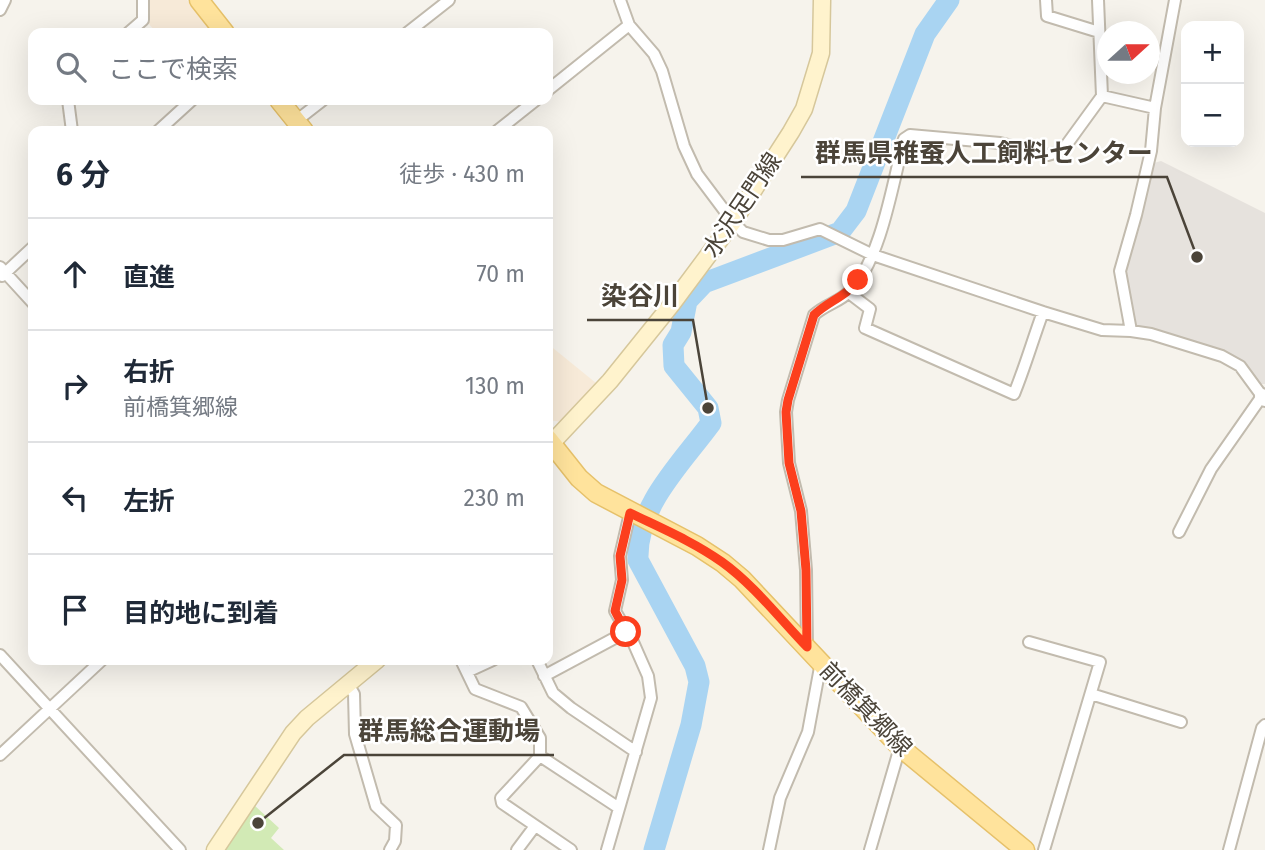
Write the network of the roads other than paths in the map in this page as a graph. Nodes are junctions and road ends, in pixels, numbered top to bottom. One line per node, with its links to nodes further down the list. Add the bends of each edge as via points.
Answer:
1 (5, 0): 10 (street)
2 (143, 0): 13 (street, via 143,20)
3 (199, 0): 14 (main road)
4 (449, 0): 15 (street)
5 (620, 0): 12 (street)
6 (822, 0): 30 (main road, 水沢足門線, via 821,52 804,109)
7 (1046, 0): 16 (street, via 1047,16)
8 (1098, 0): 11 (street)
9 (1175, 0): 25 (street)
10 (0, 10)
11 (1099, 21)
12 (629, 25): 18 (street); 30 (street, via 662,71 697,174)
13 (134, 28)
14 (221, 28)
15 (413, 28)
16 (1097, 31)
17 (1102, 84): 19 (street)
18 (553, 86)
19 (1102, 96): 25 (street); 32 (street, via 1069,143 1048,155 1000,143 910,135 904,139)
20 (69, 105): 26 (street)
21 (187, 105): 27 (street)
22 (283, 105): 28 (main road)
23 (319, 105): 28 (street)
24 (530, 105): 29 (street)
25 (1155, 108): 37 (street, via 1151,151 1120,271)
26 (71, 126)
27 (163, 126)
28 (300, 126)
29 (503, 126)
30 (733, 222): 32 (street, via 743,232 769,240 820,229); 39 (main road, 水沢足門線, via 610,381)
31 (28, 251): 33 (street)
32 (873, 255): 34 (street); 36 (street)
33 (2, 273): 35 (street)
34 (849, 293): 36 (street, via 870,309 864,328 1014,394); 45 (street, via 814,315 788,400 789,463 804,547)
35 (28, 298)
36 (1043, 312): 37 (street, via 1102,330)
37 (1131, 331): 38 (street, via 1233,360)
38 (1263, 398): 42 (street, via 1211,470)
39 (553, 439)
40 (553, 448): 41 (main road, 前橋箕郷線, via 596,494)
41 (633, 514): 43 (street, via 620,556 622,580 615,611); 45 (main road, 前橋箕郷線, via 723,563)
42 (1179, 532)
43 (626, 632): 54 (street); 61 (street, via 648,676 651,698)
44 (1029, 642): 56 (street, via 1100,662)
45 (807, 647): 47 (main road, 前橋箕郷線)
46 (0, 655): 57 (street)
47 (821, 662): 60 (main road, 前橋箕郷線); 72 (street, via 808,732 780,798)
48 (97, 665): 57 (street)
49 (366, 665): 55 (main road)
50 (464, 665): 53 (street)
51 (482, 665): 53 (street)
52 (539, 665): 54 (street)
53 (467, 672): 63 (street, via 475,689 521,707 540,738)
54 (544, 676): 61 (street, via 562,701)
55 (348, 684): 67 (main road, via 293,733); 68 (street, via 354,694 355,734 376,806 396,825)
56 (1091, 694): 58 (street); 75 (street)
57 (50, 708): 62 (street); 66 (street)
58 (1181, 722)
59 (1265, 726): 76 (street)
60 (900, 747): 73 (street); 74 (main road, 前橋箕郷線)
61 (636, 752): 64 (street)
62 (0, 755)
63 (540, 756): 64 (street); 65 (street, via 501,798)
64 (619, 808): 71 (street)
65 (535, 826): 69 (street); 70 (street)
66 (180, 850)
67 (215, 850)
68 (390, 850)
69 (517, 850)
70 (571, 850)
71 (607, 850)
72 (769, 850)
73 (870, 850)
74 (1025, 850)
75 (1044, 850)
76 (1228, 850)

